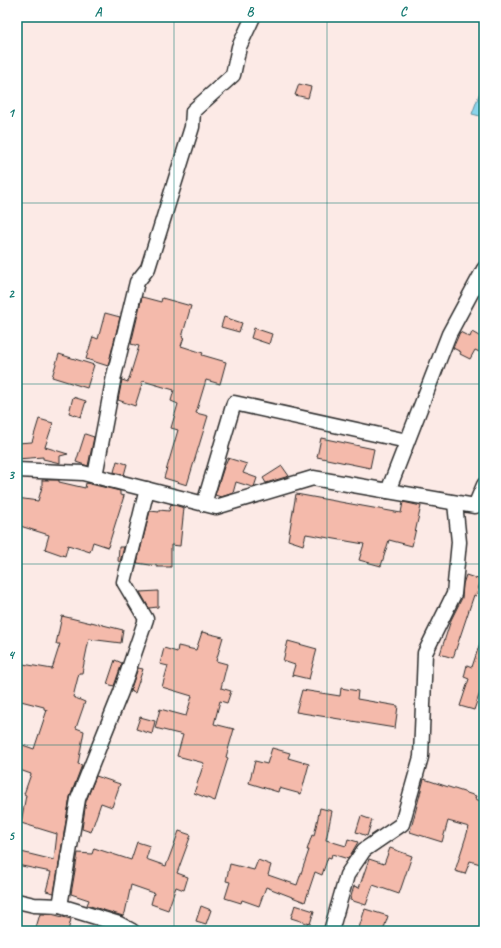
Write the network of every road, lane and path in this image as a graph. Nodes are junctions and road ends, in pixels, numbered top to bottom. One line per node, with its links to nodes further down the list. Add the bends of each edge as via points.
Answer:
1 (253, 17): 5 (street, via 239,47 233,75 193,110 192,127 148,268 137,282 114,376)
2 (484, 269): 3 (street, via 449,334)
3 (407, 441): 8 (street); 10 (street, via 234,403)
4 (17, 470): 5 (street)
5 (95, 476): 7 (street)
6 (484, 485): 9 (street, via 475,506)
7 (147, 490): 10 (street); 12 (street, via 124,582 146,619 121,692 78,799)
8 (388, 491): 9 (street); 10 (street, via 313,478 216,507)
9 (455, 503): 14 (street, via 459,542 454,594 425,653 421,758 402,824 364,850 348,874)
10 (204, 504)
11 (17, 901): 12 (street, via 34,905)
12 (60, 906): 13 (street, via 119,924)
13 (132, 931)
14 (332, 931)

